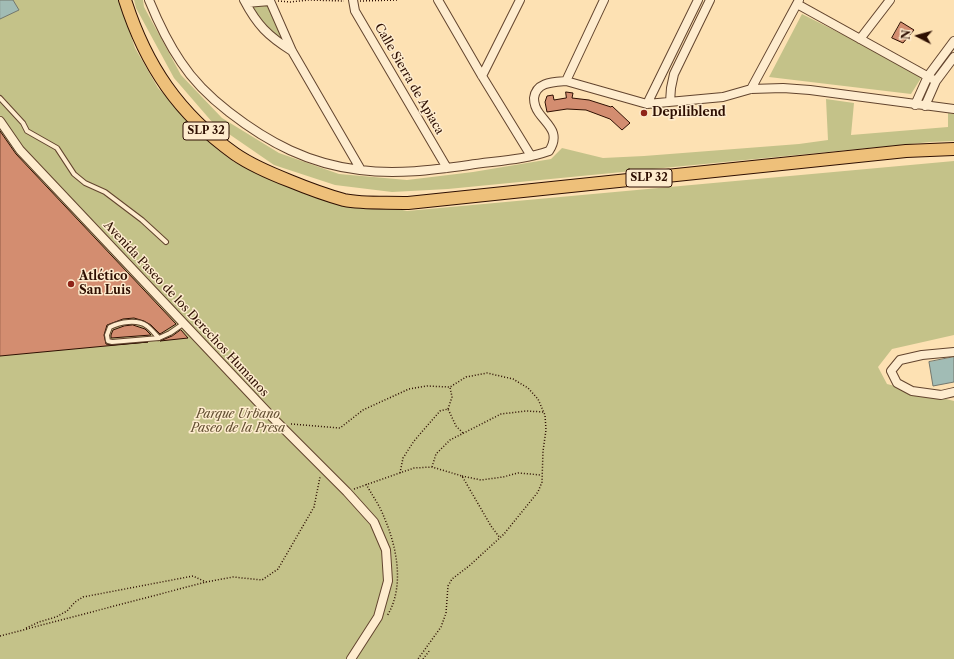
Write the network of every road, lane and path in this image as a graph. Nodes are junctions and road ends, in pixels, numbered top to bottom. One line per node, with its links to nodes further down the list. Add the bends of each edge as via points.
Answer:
1 (125, 0): 32 (main road, SLP 32, via 132,24 147,56 168,91 201,127 236,155 305,187 345,200 408,203 906,151)
2 (150, 0): 35 (street, via 160,27 181,63 209,96 252,129 293,152 326,164)
3 (270, 0): 11 (street); 12 (path); 16 (street)
4 (398, 0): 12 (path)
5 (438, 0): 18 (street)
6 (520, 0): 18 (street)
7 (604, 0): 21 (street)
8 (698, 0): 20 (street)
9 (710, 0): 23 (street)
10 (890, 0): 14 (street)
11 (245, 1): 16 (street, via 266,32)
12 (352, 1): 34 (street, Calle Sierra de Apiaca, via 355,11)
13 (798, 2): 14 (street); 24 (street)
14 (860, 39): 19 (street)
15 (954, 41): 19 (street)
16 (292, 51): 35 (street)
17 (954, 57): 22 (street)
18 (482, 76): 33 (street)
19 (928, 76): 22 (street); 28 (street)
20 (659, 80): 23 (street, via 665,77); 27 (street)
21 (566, 81): 27 (street); 33 (street, via 538,87 534,101 553,134 554,143 549,151)
22 (936, 81): 29 (street)
23 (672, 82): 26 (street)
24 (751, 88): 26 (street, via 723,97); 28 (street, via 810,90)
25 (0, 98): 36 (lane, via 27,131 58,148 74,174 85,183 105,192)
26 (670, 102): 27 (street)
27 (647, 104)
28 (915, 105): 29 (street)
29 (925, 106): 30 (street)
30 (954, 109)
31 (0, 121): 37 (street, Avenida Paseo de los Derechos Humanos, via 20,150)
32 (954, 149)
33 (531, 156): 34 (street)
34 (447, 168): 35 (street, via 396,172)
35 (361, 170)
36 (166, 242)
37 (183, 324): 38 (lane); 44 (street, Avenida Paseo de los Derechos Humanos)
38 (158, 338): 38 (lane, via 112,342 108,341 107,335 110,326 139,322 147,326)
39 (954, 352): 41 (street, via 900,360 891,371 897,383 912,391 941,395)
40 (450, 387): 42 (path, via 452,397); 43 (path, via 466,377 487,372 513,379 528,388 538,399); 44 (path, via 427,386 409,389 363,410 340,428)
41 (954, 392)
42 (448, 409): 45 (path, via 456,426); 48 (path, via 440,411 414,441 403,458)
43 (544, 412): 45 (path, via 501,414); 49 (path, via 546,430)
44 (279, 424): 47 (street, Avenida Paseo de los Derechos Humanos)
45 (463, 433): 46 (path, via 450,440 436,454)
46 (432, 467): 48 (path, via 414,468); 50 (path)
47 (322, 468): 51 (street, Avenida Paseo de los Derechos Humanos); 53 (path, via 314,507 278,569 262,580 232,577)
48 (400, 473): 51 (path)
49 (542, 475): 50 (path, via 518,473 481,480); 52 (path, via 538,492)
50 (462, 476): 52 (path)
51 (347, 492): 57 (street, Avenida Paseo de los Derechos Humanos, via 374,522 386,550 388,581 378,617)
52 (500, 538): 58 (path, via 452,578 448,586 446,613 441,627)
53 (206, 582): 54 (path); 54 (path, via 193,576 83,597 67,611)
54 (24, 630): 55 (path)
55 (0, 636)
56 (430, 650): 59 (path)
57 (352, 659)
58 (418, 659)
59 (423, 659)

